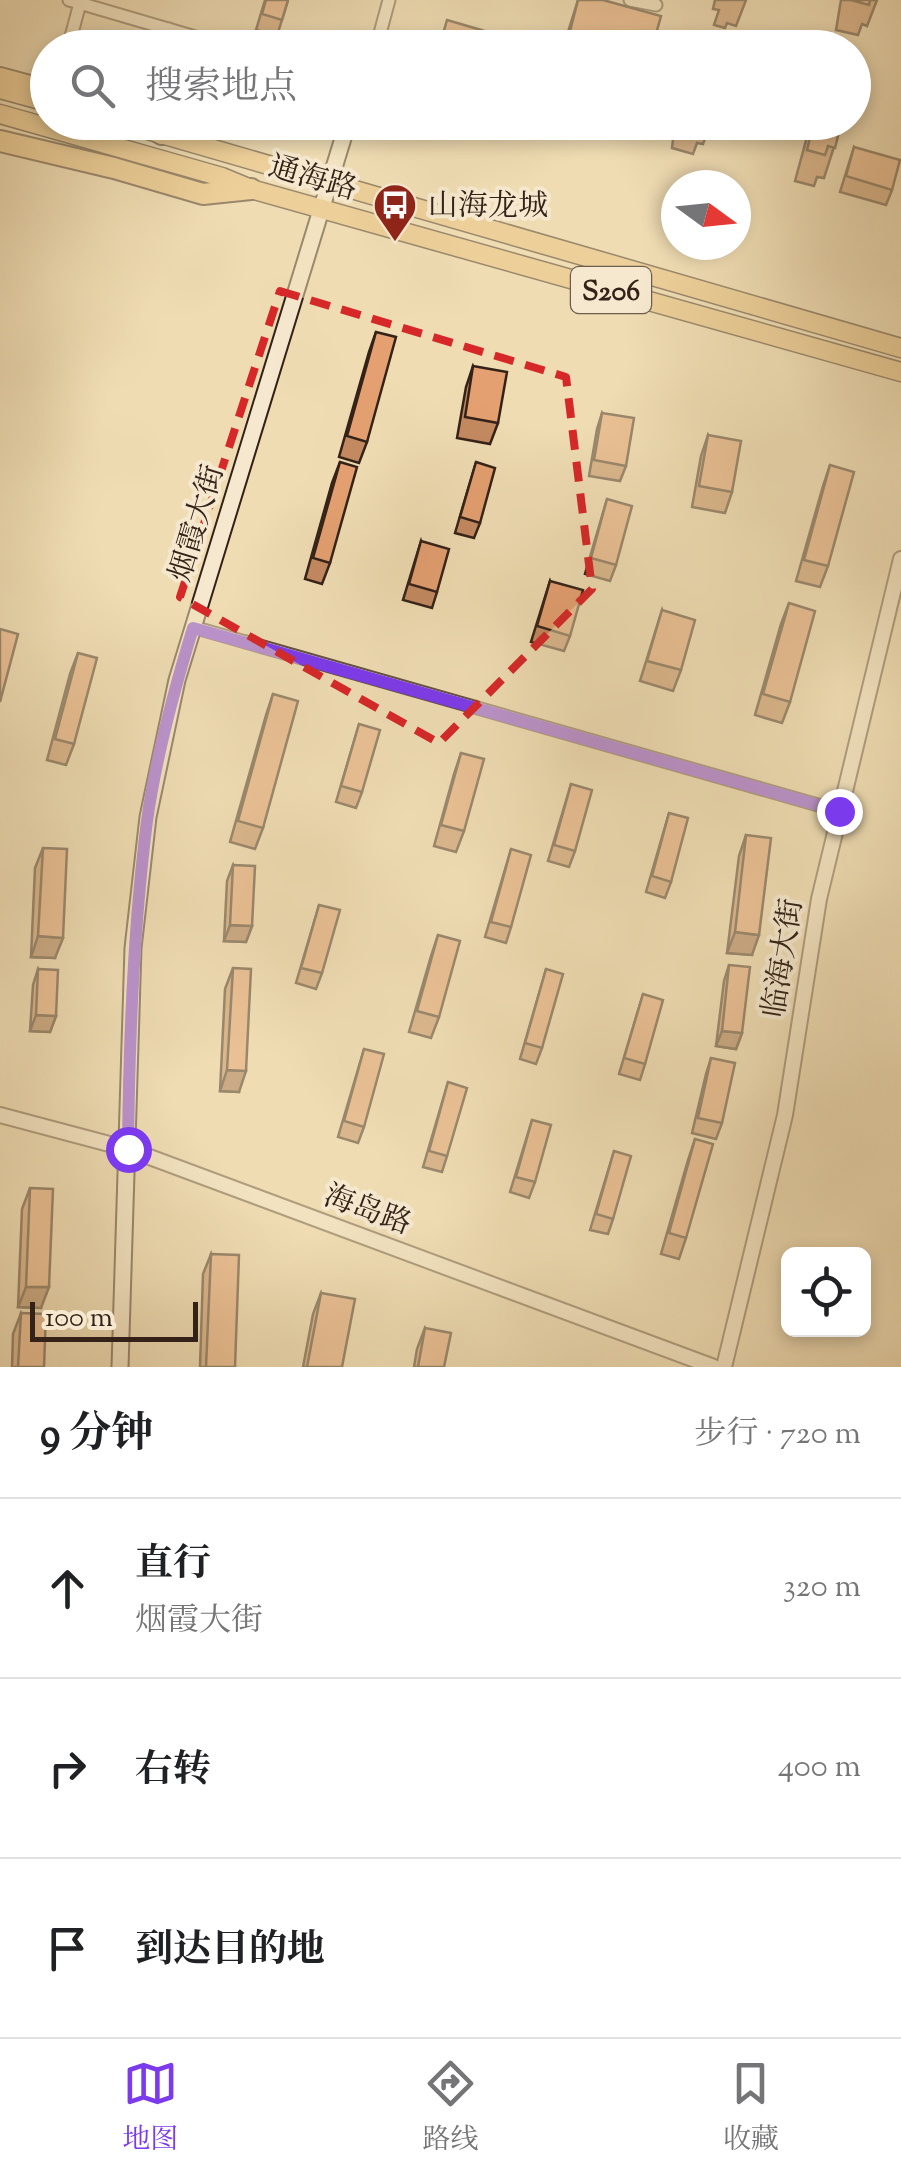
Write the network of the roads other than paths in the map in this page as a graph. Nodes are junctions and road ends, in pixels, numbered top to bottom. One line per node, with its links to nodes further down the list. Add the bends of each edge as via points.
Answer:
1 (389, 0): 8 (street)
2 (630, 0): 4 (street)
3 (74, 2): 5 (street); 6 (street)
4 (656, 5)
5 (169, 29): 7 (street)
6 (70, 30)
7 (172, 30)
8 (381, 30)
9 (0, 78): 10 (highway)
10 (30, 86)
11 (0, 89): 12 (main road)
12 (30, 97)
13 (0, 114): 14 (main road, 通海路 / S206)
14 (30, 123)
15 (92, 140): 20 (main road, 通海路 / S206)
16 (194, 140): 19 (main road, 通海路 / S206)
17 (342, 140): 19 (main road, 烟霞大街)
18 (0, 141): 20 (highway, via 203,194)
19 (328, 181): 21 (main road, 烟霞大街); 22 (main road, 通海路 / S206)
20 (251, 189): 21 (main road, 通海路 / S206)
21 (320, 208): 23 (main road, 通海路 / S206); 25 (main road, 烟霞大街)
22 (901, 348)
23 (901, 372)
24 (901, 559): 26 (street, 临海大街)
25 (193, 628): 26 (street); 28 (main road, 烟霞大街, via 148,817 133,948)
26 (839, 811): 31 (street, 临海大街, via 785,1116)
27 (0, 1115): 28 (street, 海岛路)
28 (128, 1149): 29 (main road, 烟霞大街); 30 (street, 海岛路)
29 (120, 1367)
30 (714, 1367)
31 (724, 1367)

